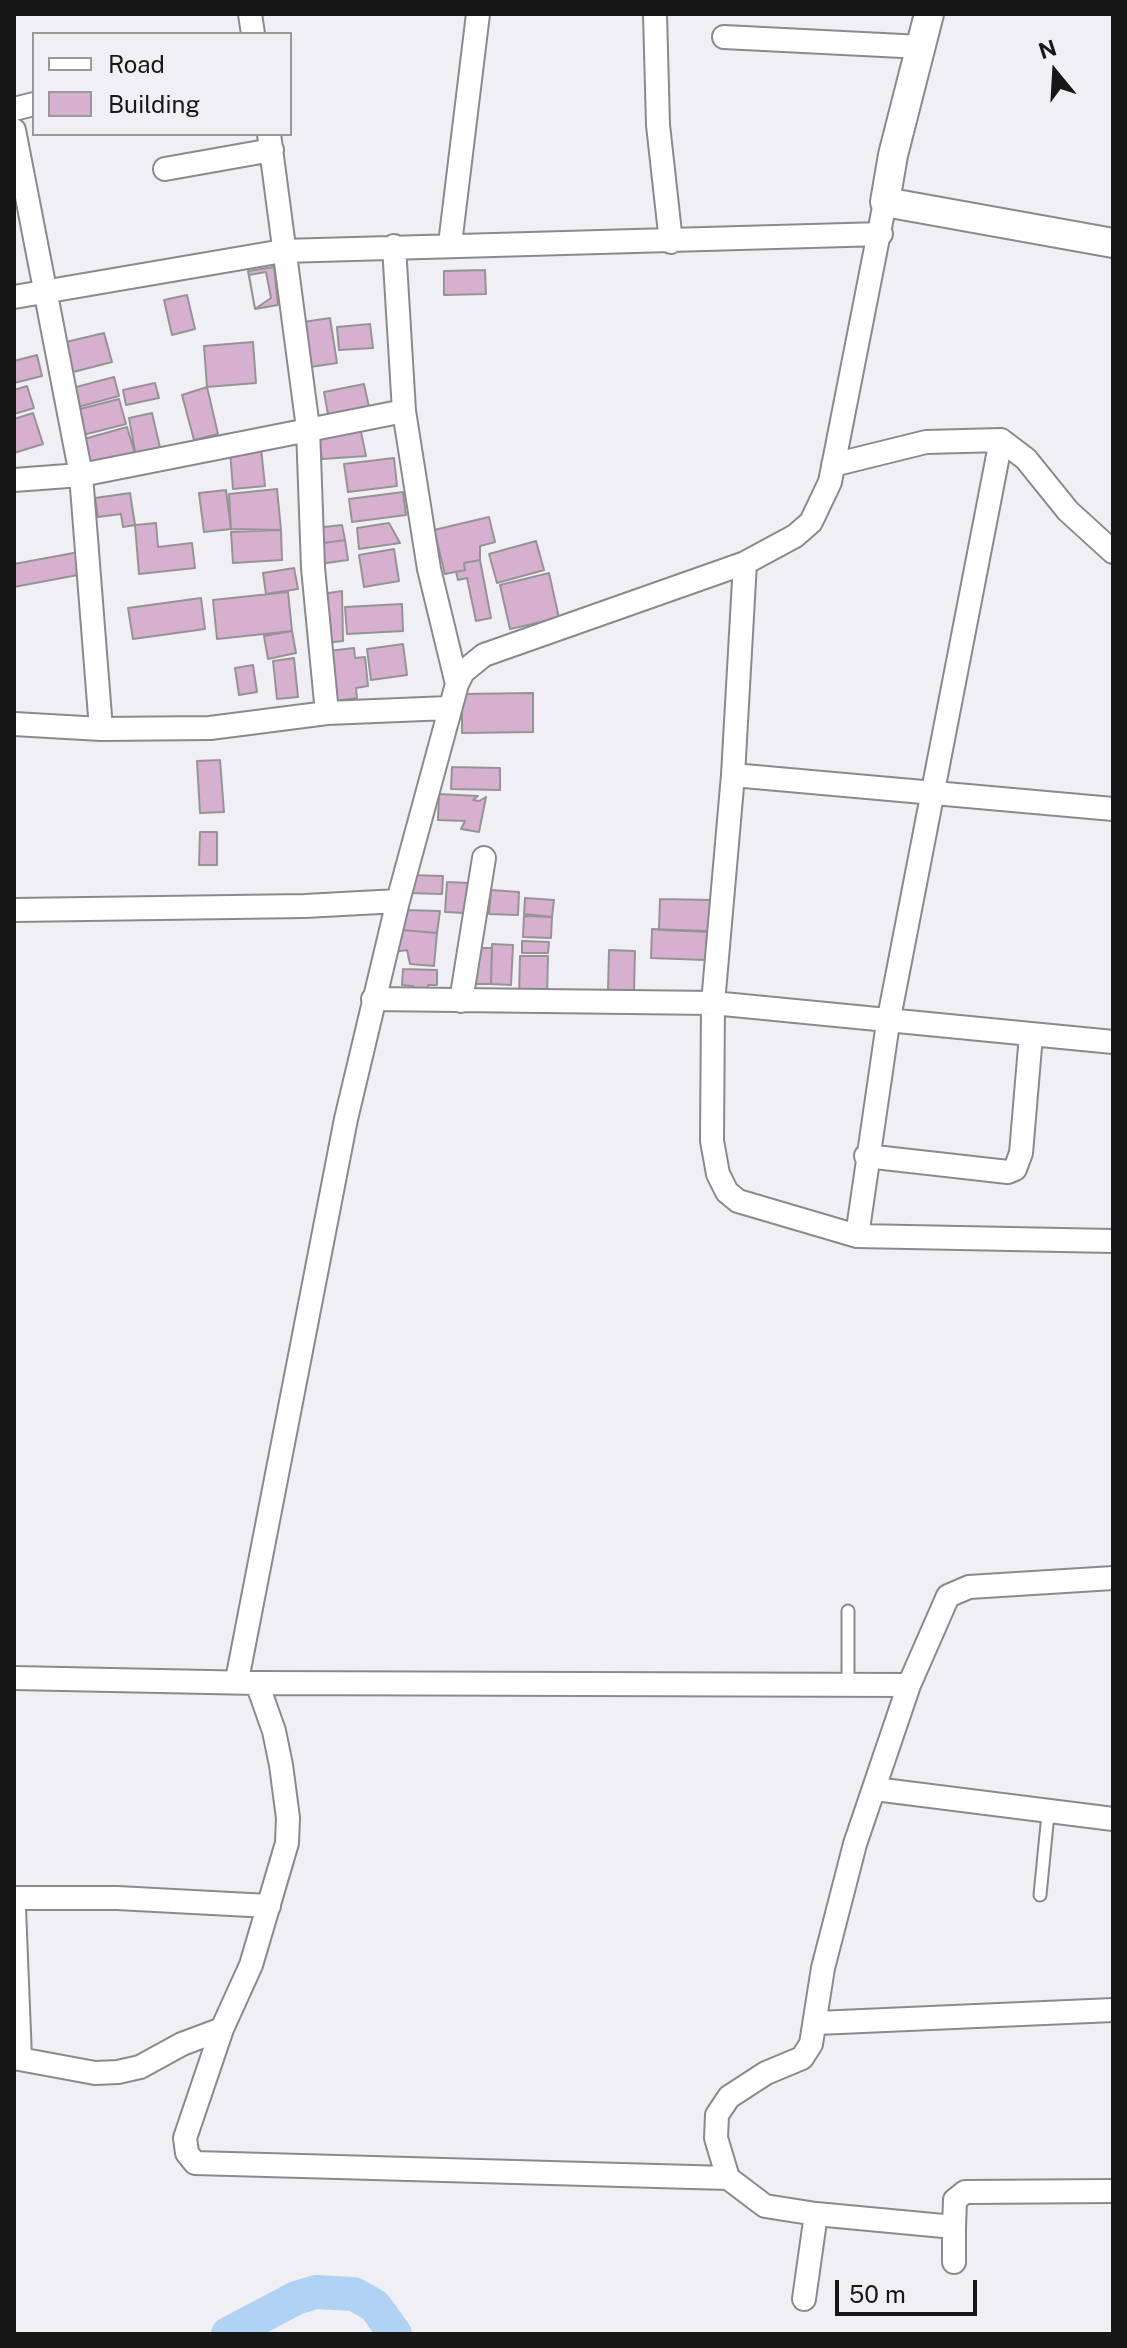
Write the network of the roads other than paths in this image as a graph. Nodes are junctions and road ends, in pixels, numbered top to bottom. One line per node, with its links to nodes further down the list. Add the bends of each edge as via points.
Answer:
1 (478, 14): 13 (street)
2 (655, 14): 11 (street, via 658,125)
3 (929, 14): 5 (street)
4 (724, 37): 5 (street)
5 (922, 47): 9 (street)
6 (14, 130): 16 (street)
7 (271, 142): 8 (street); 15 (street)
8 (165, 169)
9 (885, 202): 10 (street); 12 (street)
10 (881, 234): 11 (street); 21 (street)
11 (671, 242): 13 (street)
12 (1113, 243)
13 (450, 244): 14 (street)
14 (394, 246): 15 (street); 18 (street)
15 (283, 251): 16 (street); 19 (street)
16 (45, 292): 17 (street); 22 (street)
17 (14, 297)
18 (404, 411): 19 (street); 26 (street, via 426,555)
19 (308, 428): 22 (street); 28 (street, via 313,568)
20 (1001, 440): 21 (street, via 926,442); 24 (street, via 1026,459 1068,511); 32 (street)
21 (833, 465): 25 (street, via 811,522)
22 (81, 475): 23 (street); 30 (street)
23 (14, 480)
24 (1113, 552)
25 (745, 563): 26 (street, via 484,655); 31 (street)
26 (457, 684): 27 (street)
27 (448, 708): 28 (street); 35 (street)
28 (327, 713): 30 (street, via 210,728)
29 (14, 724): 30 (street)
30 (101, 729)
31 (733, 775): 32 (street); 39 (street)
32 (933, 793): 33 (street); 40 (street)
33 (1113, 809)
34 (484, 858): 38 (street)
35 (398, 901): 36 (street); 37 (street)
36 (14, 910)
37 (373, 999): 38 (street); 49 (street, via 343,1134)
38 (461, 1001): 39 (street)
39 (713, 1003): 40 (street); 44 (street, via 712,1141 727,1192 738,1201)
40 (888, 1023): 41 (street); 43 (street)
41 (1031, 1035): 42 (street); 43 (street, via 1021,1153 1015,1169)
42 (1113, 1042)
43 (866, 1156): 44 (street)
44 (857, 1236): 45 (street)
45 (1113, 1241)
46 (1113, 1578): 51 (street, via 955,1591 940,1611)
47 (848, 1611): 50 (lane)
48 (14, 1678): 49 (street)
49 (247, 1681): 50 (street); 57 (street, via 274,1731 288,1818 287,1843)
50 (848, 1682): 51 (street)
51 (909, 1685): 52 (street)
52 (875, 1789): 53 (street); 60 (street, via 823,1968)
53 (1048, 1814): 54 (street); 55 (lane)
54 (1113, 1819)
55 (1040, 1895)
56 (14, 1898): 57 (street)
57 (269, 1906): 61 (street, via 251,1965)
58 (14, 1908): 62 (street)
59 (1113, 2010): 60 (street)
60 (817, 2023): 63 (street, via 802,2058 766,2073 721,2106 716,2138)
61 (222, 2029): 62 (street, via 118,2072 95,2073); 63 (street, via 185,2138 195,2163)
62 (17, 2058)
63 (728, 2178): 65 (street, via 765,2206)
64 (1113, 2191): 66 (street, via 965,2192 955,2200)
65 (816, 2214): 66 (street); 68 (street)
66 (954, 2227): 67 (street)
67 (954, 2262)
68 (804, 2299)

